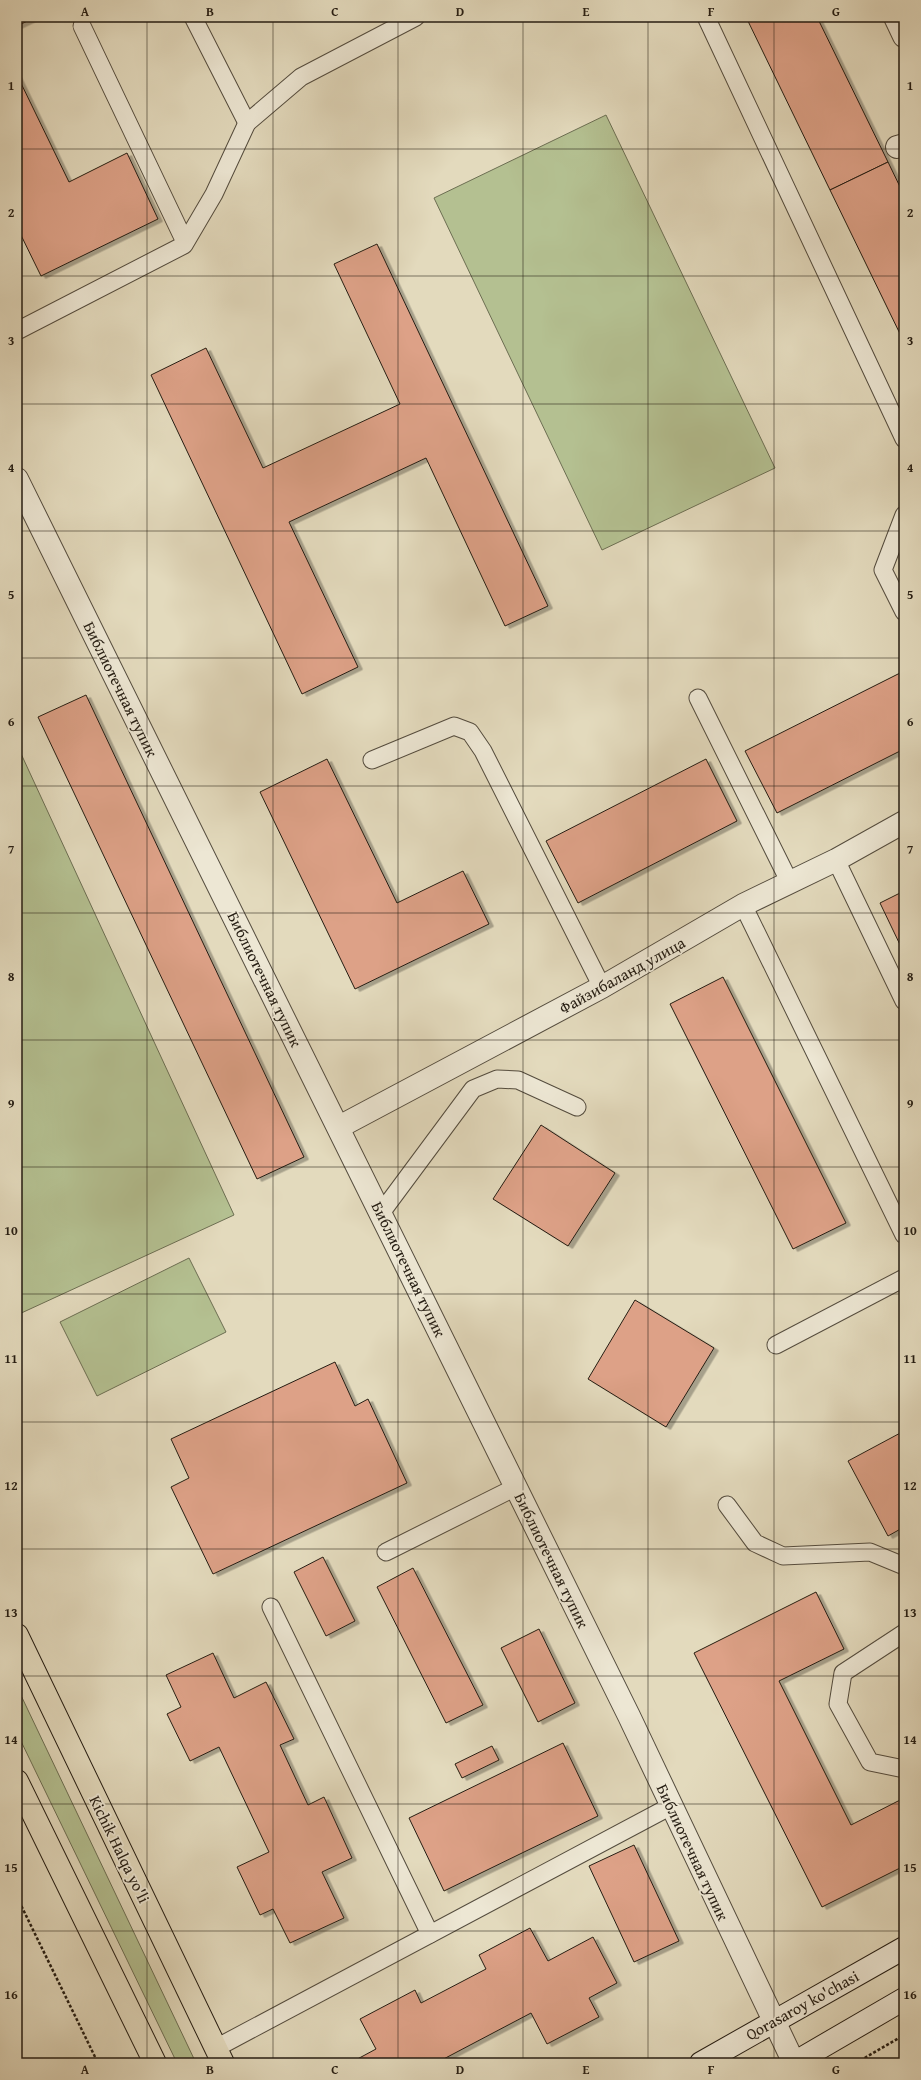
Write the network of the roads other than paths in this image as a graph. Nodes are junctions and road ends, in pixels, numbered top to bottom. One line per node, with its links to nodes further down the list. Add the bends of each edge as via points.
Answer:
1 (193, 17): 7 (lane)
2 (416, 17): 7 (lane, via 301,77)
3 (706, 17): 10 (lane)
4 (895, 17): 6 (street)
5 (82, 26): 8 (lane)
6 (904, 36)
7 (246, 123): 8 (lane, via 214,194)
8 (185, 242): 9 (lane, via 184,245)
9 (17, 331)
10 (904, 439)
11 (17, 479): 23 (street, Библиотечная тупик)
12 (904, 515): 13 (lane, via 883,570)
13 (904, 612)
14 (698, 698): 18 (lane)
15 (372, 760): 20 (lane, via 454,726 470,732 483,751)
16 (904, 822): 17 (street, Файзибаланд улица)
17 (836, 860): 18 (street, Файзибаланд улица); 21 (lane)
18 (790, 883): 19 (street, Файзибаланд улица)
19 (743, 905): 20 (street, Файзибаланд улица); 25 (lane)
20 (602, 987): 23 (street, Файзибаланд улица)
21 (904, 1001)
22 (577, 1107): 24 (lane, via 518,1080 497,1079 473,1088)
23 (339, 1127): 24 (street, Библиотечная тупик)
24 (381, 1213): 28 (street, Библиотечная тупик)
25 (904, 1235)
26 (904, 1278): 27 (lane)
27 (776, 1345)
28 (516, 1487): 30 (lane); 37 (street, Библиотечная тупик)
29 (727, 1505): 31 (lane, via 755,1543 783,1556 870,1552)
30 (386, 1552)
31 (904, 1566)
32 (271, 1607): 38 (lane)
33 (904, 1633): 35 (lane, via 843,1673 838,1704 870,1762)
34 (17, 1635): 42 (highway, Kichik Halqa yo'li)
35 (904, 1770)
36 (17, 1781): 43 (highway)
37 (671, 1806): 38 (lane); 41 (street, Библиотечная тупик)
38 (430, 1934): 42 (lane)
39 (904, 1948): 41 (street, Qorasaroy ko'chasi)
40 (904, 2000): 45 (street)
41 (773, 2021): 44 (street, Qorasaroy ko'chasi); 45 (street, Библиотечная тупик)
42 (220, 2055)
43 (155, 2063)
44 (701, 2063)
45 (794, 2063)

